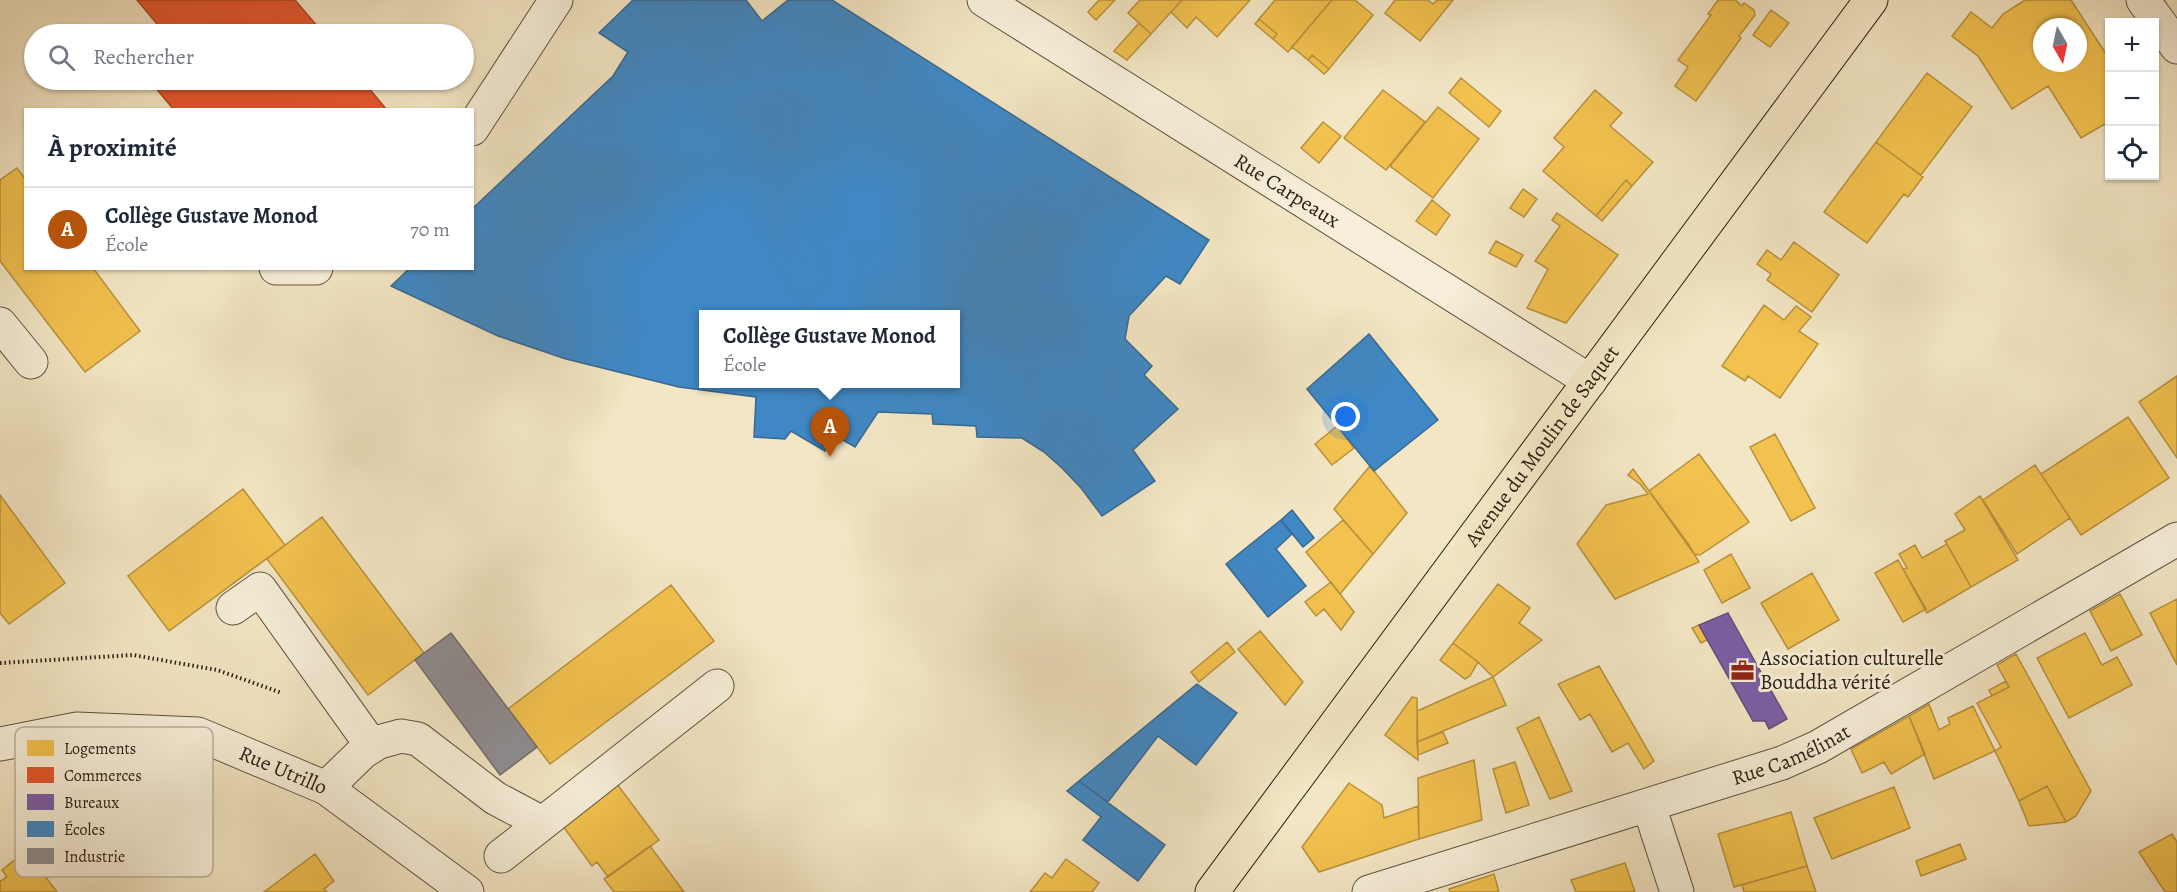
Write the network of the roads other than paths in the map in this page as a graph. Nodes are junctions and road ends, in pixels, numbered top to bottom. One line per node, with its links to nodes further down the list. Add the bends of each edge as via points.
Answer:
1 (556, 0): 6 (street)
2 (984, 0): 9 (street, Rue Carpeaux)
3 (1871, 0): 9 (main road, Avenue du Moulin de Saquet)
4 (2143, 0): 5 (street)
5 (2177, 47)
6 (474, 126)
7 (0, 324): 8 (street)
8 (31, 362)
9 (1590, 381): 21 (main road, Avenue du Moulin de Saquet)
10 (2177, 539): 18 (street, Rue Camélinat, via 1818,747 1782,764)
11 (233, 608): 16 (street, via 260,590)
12 (717, 686): 19 (street)
13 (213, 740): 17 (street, Rue Utrillo)
14 (15, 741): 15 (street, Rue Utrillo)
15 (0, 744)
16 (372, 746): 17 (street); 19 (street, via 401,736 418,739 495,798)
17 (326, 788): 22 (street, Rue Utrillo)
18 (1649, 806): 23 (street, Rue Camélinat); 24 (street)
19 (542, 823): 20 (street)
20 (501, 856)
21 (1222, 889)
22 (467, 892)
23 (1369, 892)
24 (1677, 892)

